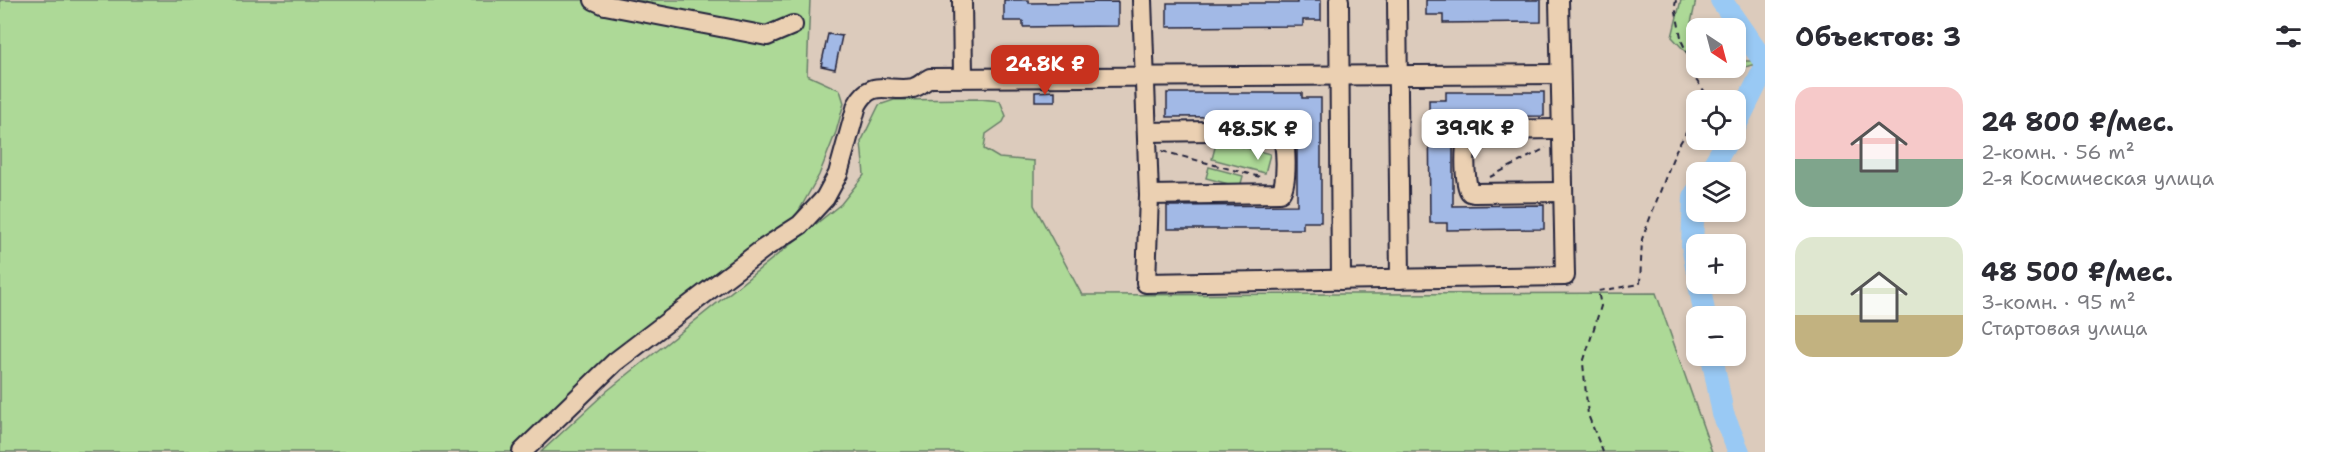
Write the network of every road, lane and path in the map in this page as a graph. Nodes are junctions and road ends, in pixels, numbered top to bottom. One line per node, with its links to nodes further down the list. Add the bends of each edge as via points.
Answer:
1 (594, 0): 8 (street, via 767,36)
2 (962, 0): 13 (street)
3 (1142, 0): 12 (street)
4 (1339, 0): 10 (street)
5 (1397, 0): 11 (street)
6 (1559, 0): 9 (street)
7 (1676, 0): 14 (path, via 1682,42)
8 (793, 25)
9 (1559, 74): 11 (street); 15 (street)
10 (1340, 75): 11 (street); 12 (street); 25 (street)
11 (1398, 75): 24 (street)
12 (1144, 76): 13 (street); 16 (street)
13 (963, 77): 26 (street, via 930,78 912,88 867,90 857,105 838,174 825,198 800,225 615,362)
14 (1704, 90)
15 (1561, 129): 21 (street, via 1471,130 1466,138); 22 (street)
16 (1147, 132): 20 (street, via 1280,131 1284,139); 23 (street)
17 (1686, 134): 27 (path, via 1642,239 1640,284 1598,291 1601,306 1583,363 1588,415)
18 (1549, 146): 21 (path)
19 (1161, 151): 20 (path)
20 (1284, 184): 23 (street, via 1283,190 1275,194)
21 (1467, 188): 22 (street, via 1474,192)
22 (1563, 192): 24 (street, via 1565,276)
23 (1149, 195): 25 (street, via 1146,283)
24 (1400, 279): 25 (street)
25 (1341, 280)
26 (522, 452)
27 (1603, 452)

